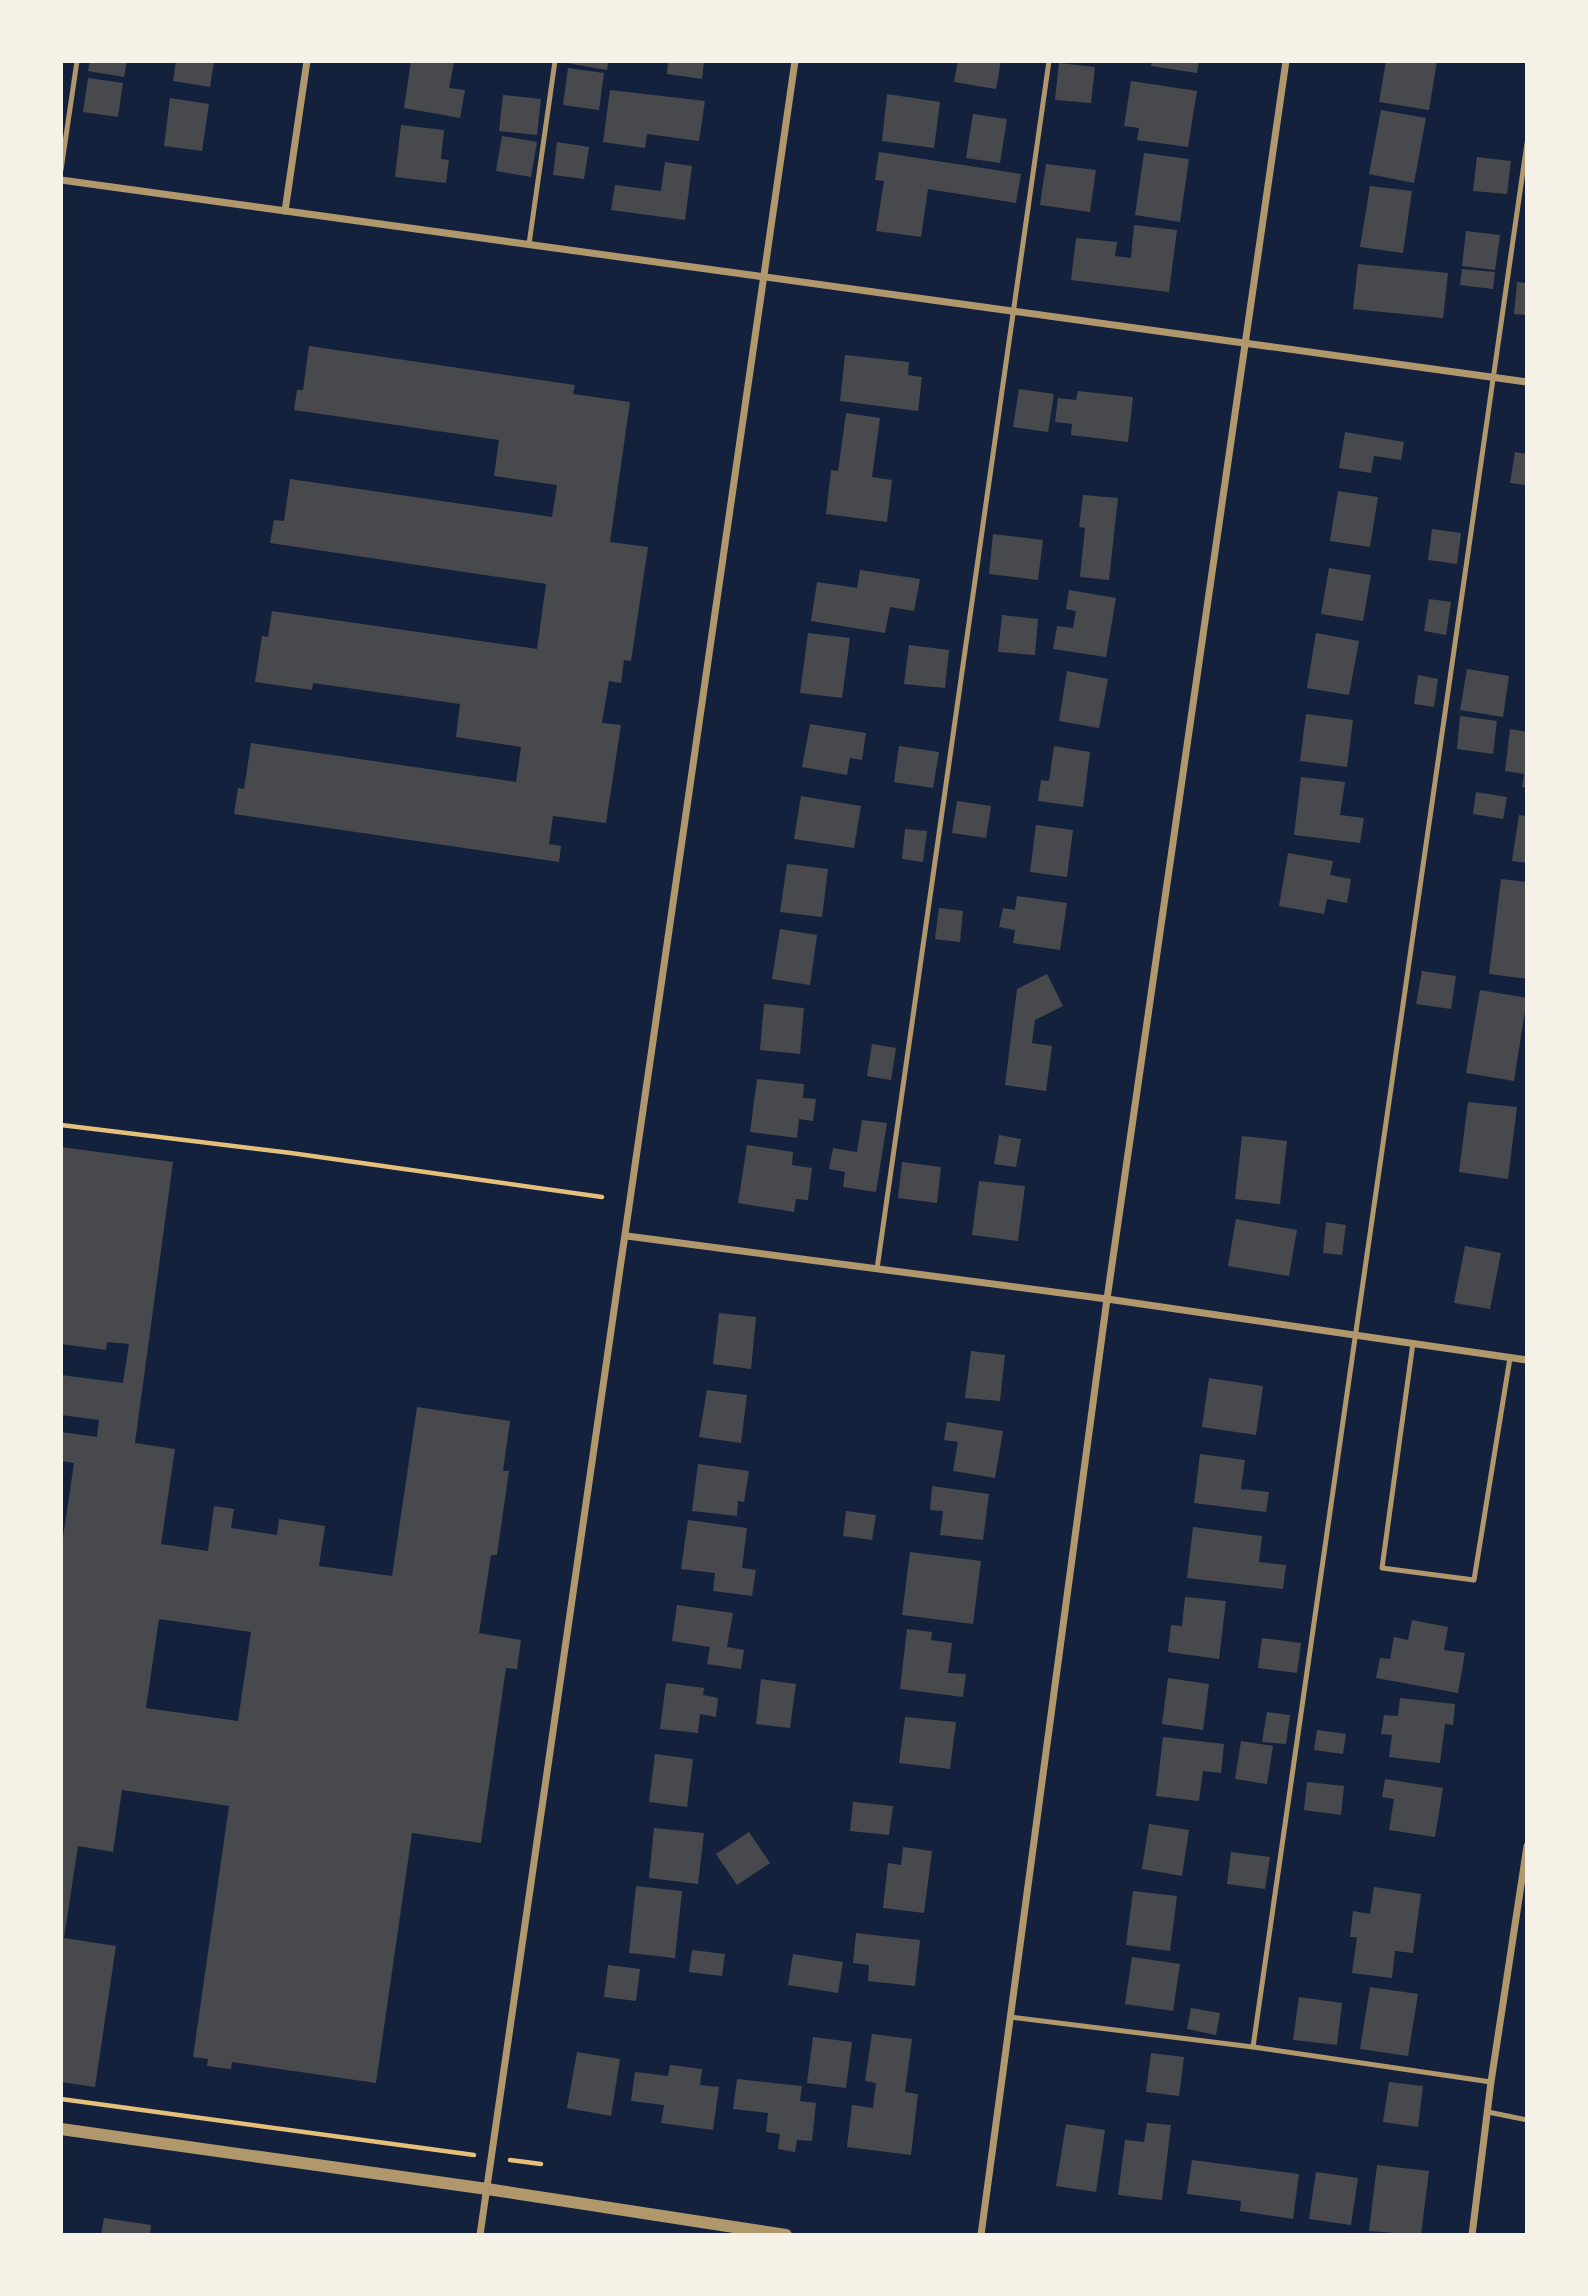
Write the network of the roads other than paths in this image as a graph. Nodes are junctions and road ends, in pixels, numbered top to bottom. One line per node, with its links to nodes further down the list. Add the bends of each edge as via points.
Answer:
1 (77, 61): 8 (lane)
2 (307, 61): 10 (street)
3 (555, 61): 11 (lane)
4 (795, 61): 12 (street)
5 (1049, 61): 13 (lane)
6 (1286, 61): 14 (street)
7 (1527, 143): 15 (lane)
8 (61, 170)
9 (61, 180): 10 (street)
10 (285, 211): 11 (street)
11 (529, 244): 12 (street)
12 (764, 277): 13 (street); 17 (street)
13 (1014, 311): 14 (street); 18 (lane)
14 (1245, 343): 15 (street); 19 (street)
15 (1493, 377): 16 (street); 20 (lane)
16 (1527, 382)
17 (627, 1236): 18 (street); 31 (street)
18 (877, 1269): 19 (street)
19 (1107, 1299): 20 (street); 25 (street)
20 (1356, 1335): 21 (street); 26 (lane)
21 (1413, 1343): 22 (street); 22 (lane, via 1382,1568 1474,1580)
22 (1510, 1358): 23 (street)
23 (1527, 1360)
24 (1527, 1846): 27 (street)
25 (1010, 2017): 26 (lane); 34 (street)
26 (1253, 2047): 27 (lane)
27 (1492, 2082): 28 (street)
28 (1488, 2112): 29 (lane); 35 (street)
29 (1527, 2120)
30 (61, 2129): 31 (street)
31 (486, 2189): 32 (street); 33 (street)
32 (480, 2235)
33 (786, 2235)
34 (981, 2235)
35 (1472, 2235)

